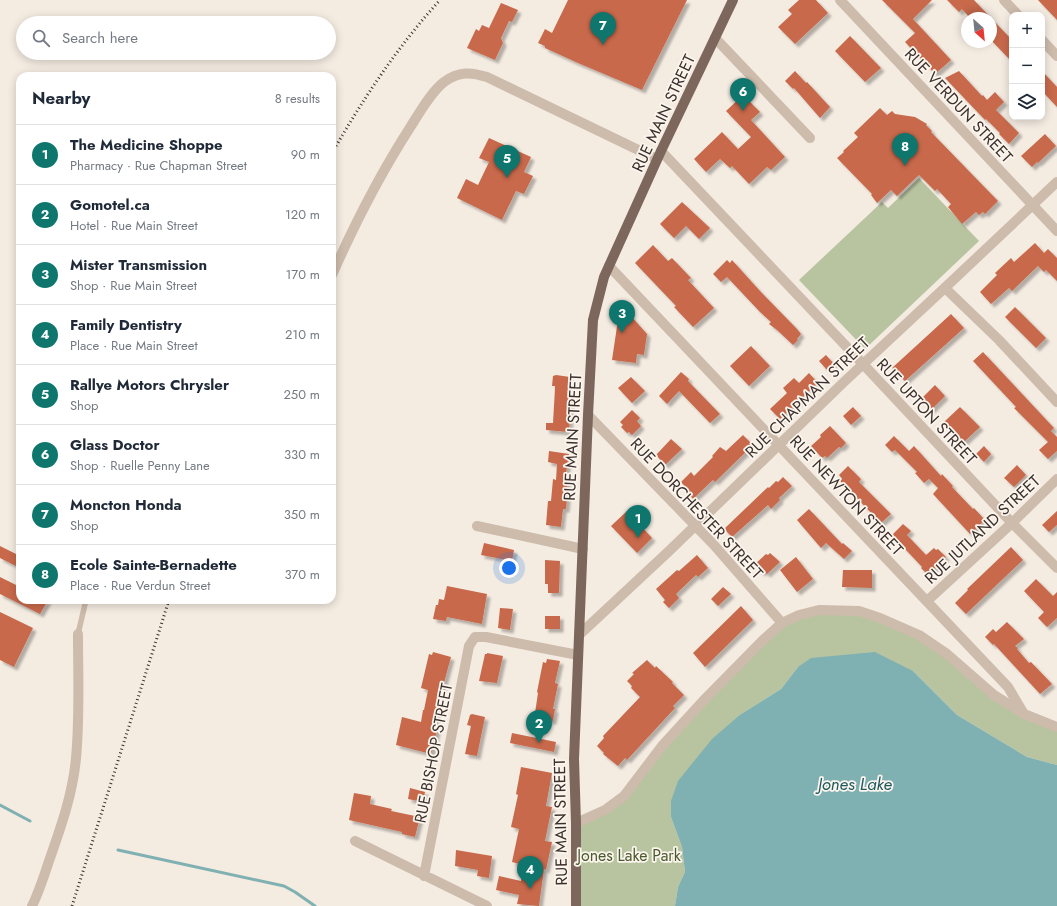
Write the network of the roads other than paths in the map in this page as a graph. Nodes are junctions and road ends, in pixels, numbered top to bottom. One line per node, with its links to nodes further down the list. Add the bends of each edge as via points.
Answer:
1 (733, 0): 5 (main road, RUE MAIN STREET)
2 (840, 0): 11 (street, RUE VERDUN STREET)
3 (1004, 0): 4 (street)
4 (1015, 12)
5 (715, 38): 8 (street); 9 (main road, RUE MAIN STREET)
6 (1045, 43): 7 (street)
7 (1057, 56)
8 (810, 138)
9 (659, 155): 13 (street, via 487,77 468,72 458,75 444,82 435,91 388,162); 14 (main road, RUE MAIN STREET); 16 (street, RUE UPTON STREET)
10 (1057, 182): 11 (street, RUE CHAPMAN STREET)
11 (1032, 205): 12 (street, RUE VERDUN STREET); 15 (street, RUE CHAPMAN STREET)
12 (1057, 231)
13 (336, 266)
14 (609, 266): 18 (main road, RUE MAIN STREET, via 593,320); 19 (street, RUE NEWTON STREET)
15 (945, 288): 16 (street, RUE CHAPMAN STREET); 17 (street, via 999,340)
16 (863, 364): 19 (street, RUE CHAPMAN STREET); 21 (street, RUE UPTON STREET)
17 (1057, 402)
18 (588, 414): 23 (street, RUE DORCHESTER STREET); 24 (main road, RUE MAIN STREET)
19 (778, 445): 23 (street, RUE CHAPMAN STREET); 26 (street, RUE NEWTON STREET)
20 (1057, 479): 21 (street, RUE JUTLAND STREET)
21 (1012, 523): 25 (street, RUE UPTON STREET); 26 (street, RUE JUTLAND STREET)
22 (477, 526): 24 (street)
23 (694, 526): 28 (street, RUE DORCHESTER STREET, via 714,545); 30 (street, RUE CHAPMAN STREET)
24 (583, 549): 30 (main road, RUE MAIN STREET)
25 (1057, 568)
26 (927, 602): 32 (street, RUE NEWTON STREET, via 1008,687)
27 (85, 604): 29 (lane)
28 (782, 623): 32 (street, via 819,610 859,611 880,618 919,635 947,654 994,695); 34 (street, via 672,736 624,796 605,810)
29 (78, 634): 37 (street, via 78,733 73,783 57,839)
30 (579, 635): 31 (main road, RUE MAIN STREET)
31 (578, 655): 34 (main road, RUE MAIN STREET, via 574,759); 36 (street, RUE BISHOP STREET, via 475,637 469,646)
32 (1024, 714): 33 (street)
33 (1057, 727)
34 (576, 823): 39 (main road, RUE MAIN STREET)
35 (355, 841): 36 (street)
36 (424, 876): 38 (street)
37 (32, 906)
38 (488, 906)
39 (576, 906)

